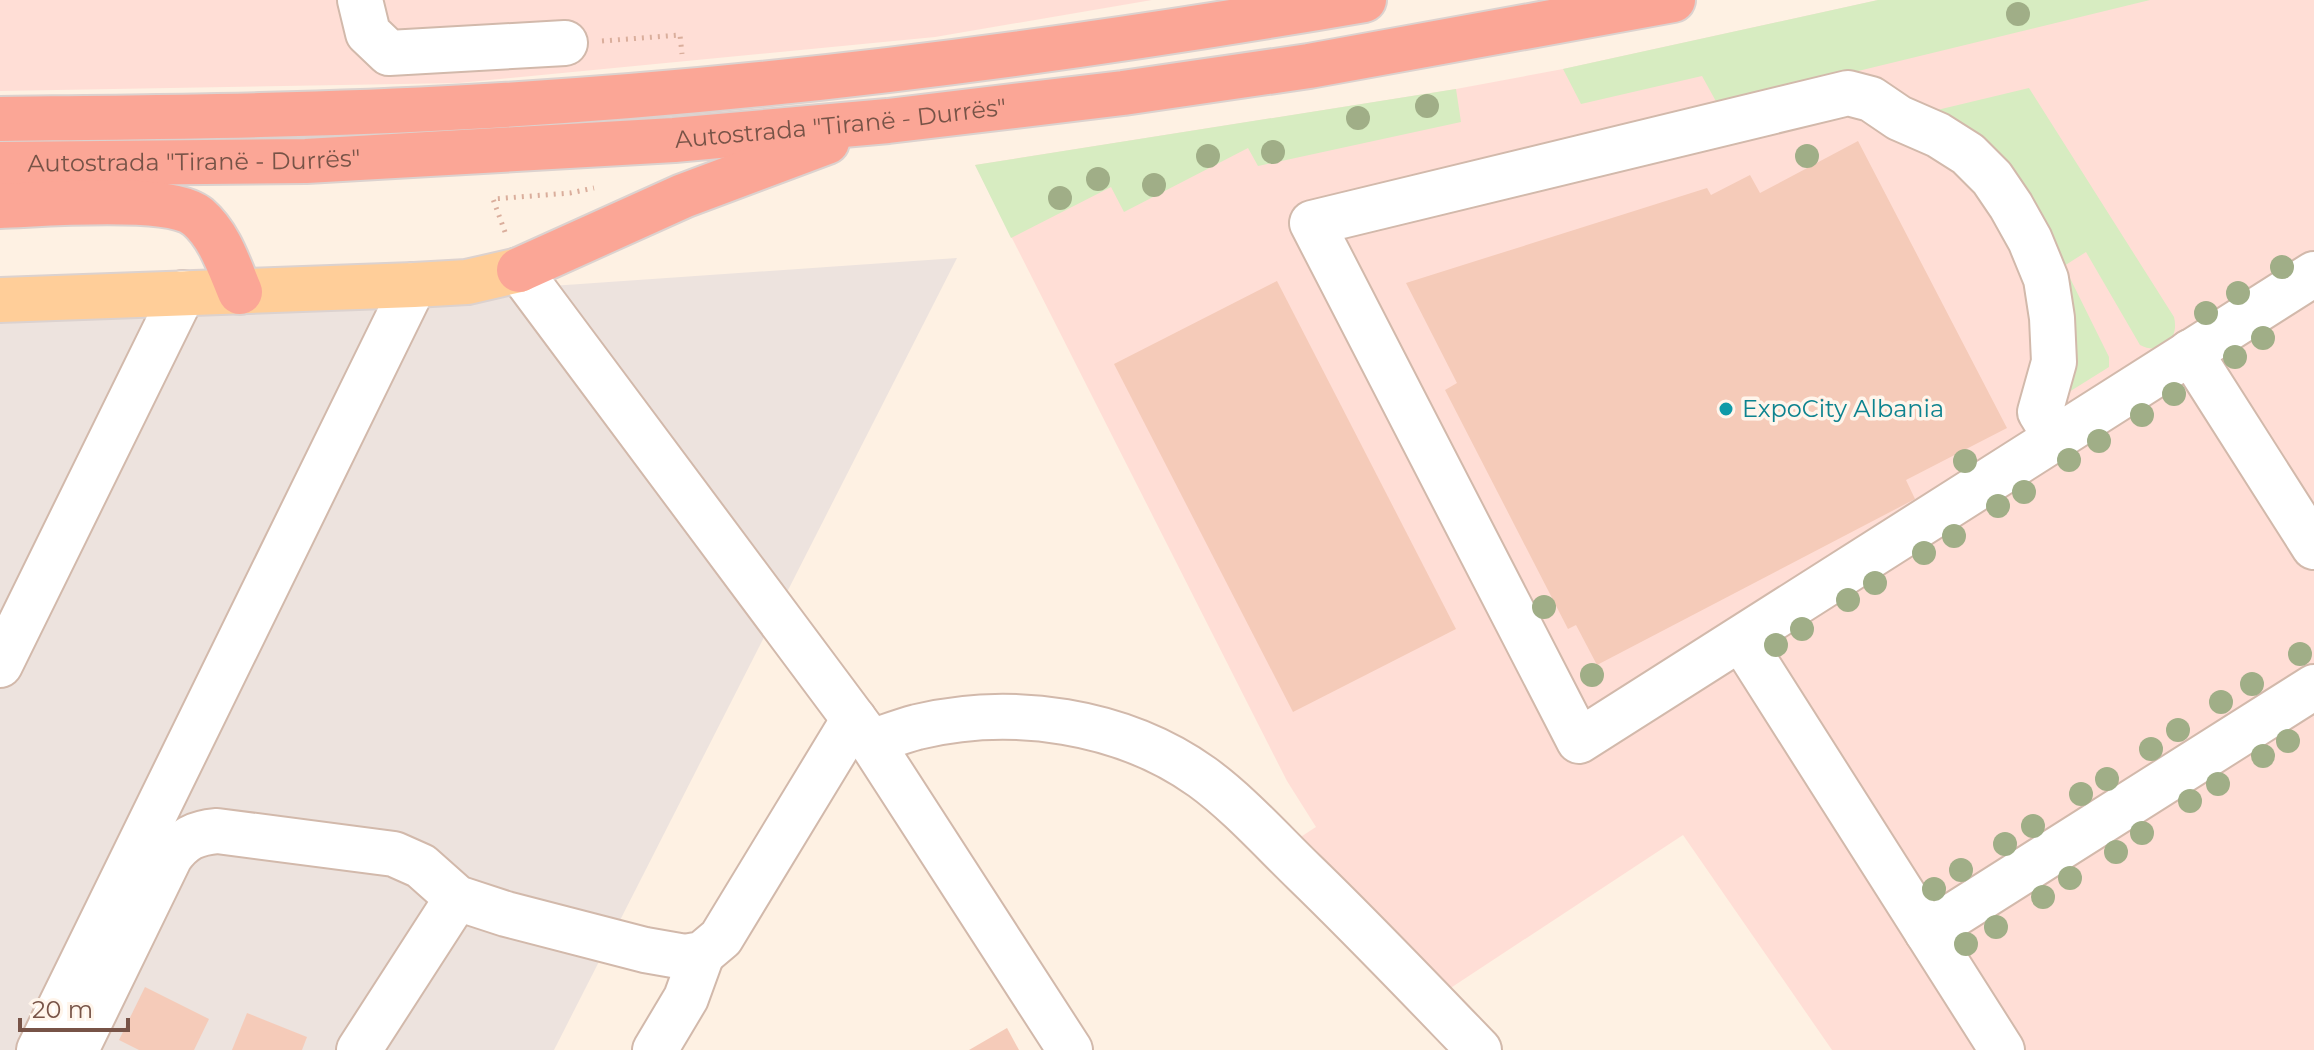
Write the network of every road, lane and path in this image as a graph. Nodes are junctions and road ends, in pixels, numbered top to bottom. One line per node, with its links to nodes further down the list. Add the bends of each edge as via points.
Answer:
1 (360, 0): 5 (street, via 368,33 389,53)
2 (1364, 0): 7 (highway, Autostrada "Tiranë - Durrës", via 1144,37 667,92 317,114)
3 (1673, 0): 9 (highway, Autostrada "Tiranë - Durrës", via 1309,66)
4 (680, 35): 5 (path)
5 (565, 43)
6 (0, 103): 7 (street)
7 (43, 118): 8 (highway, Autostrada "Tiranë - Durrës")
8 (0, 119)
9 (888, 121): 10 (highway, Autostrada "Tiranë - Durrës", via 674,140 306,161); 13 (highway, via 683,196)
10 (0, 164)
11 (570, 193): 13 (path, via 493,199)
12 (0, 206): 16 (highway, via 165,204 196,215 219,242)
13 (519, 270): 15 (main road, via 467,282); 25 (street)
14 (2314, 274): 19 (street)
15 (414, 285): 16 (main road); 29 (street)
16 (240, 292): 17 (main road)
17 (183, 293): 18 (main road); 23 (street)
18 (0, 300)
19 (2190, 352): 20 (street); 21 (street)
20 (2056, 438): 22 (street); 22 (street, via 2040,412 2054,362 2052,318 2046,279 2030,240 1992,178 1968,154 1871,99 1848,93 1312,223 1579,741)
21 (2314, 547)
22 (1741, 639): 27 (street)
23 (0, 665)
24 (2314, 687): 27 (street)
25 (862, 731): 28 (street, via 721,938); 33 (street); 34 (street, via 985,718 1032,719 1105,730 1153,748 1203,777 1251,821)
26 (457, 898): 28 (street, via 645,950 685,957); 30 (street, via 421,866 394,854 217,831 197,833 170,857); 31 (street)
27 (1927, 932): 35 (street)
28 (702, 954): 32 (street, via 686,998)
29 (39, 1050)
30 (76, 1050)
31 (359, 1050)
32 (655, 1050)
33 (1070, 1050)
34 (1479, 1050)
35 (2002, 1050)

